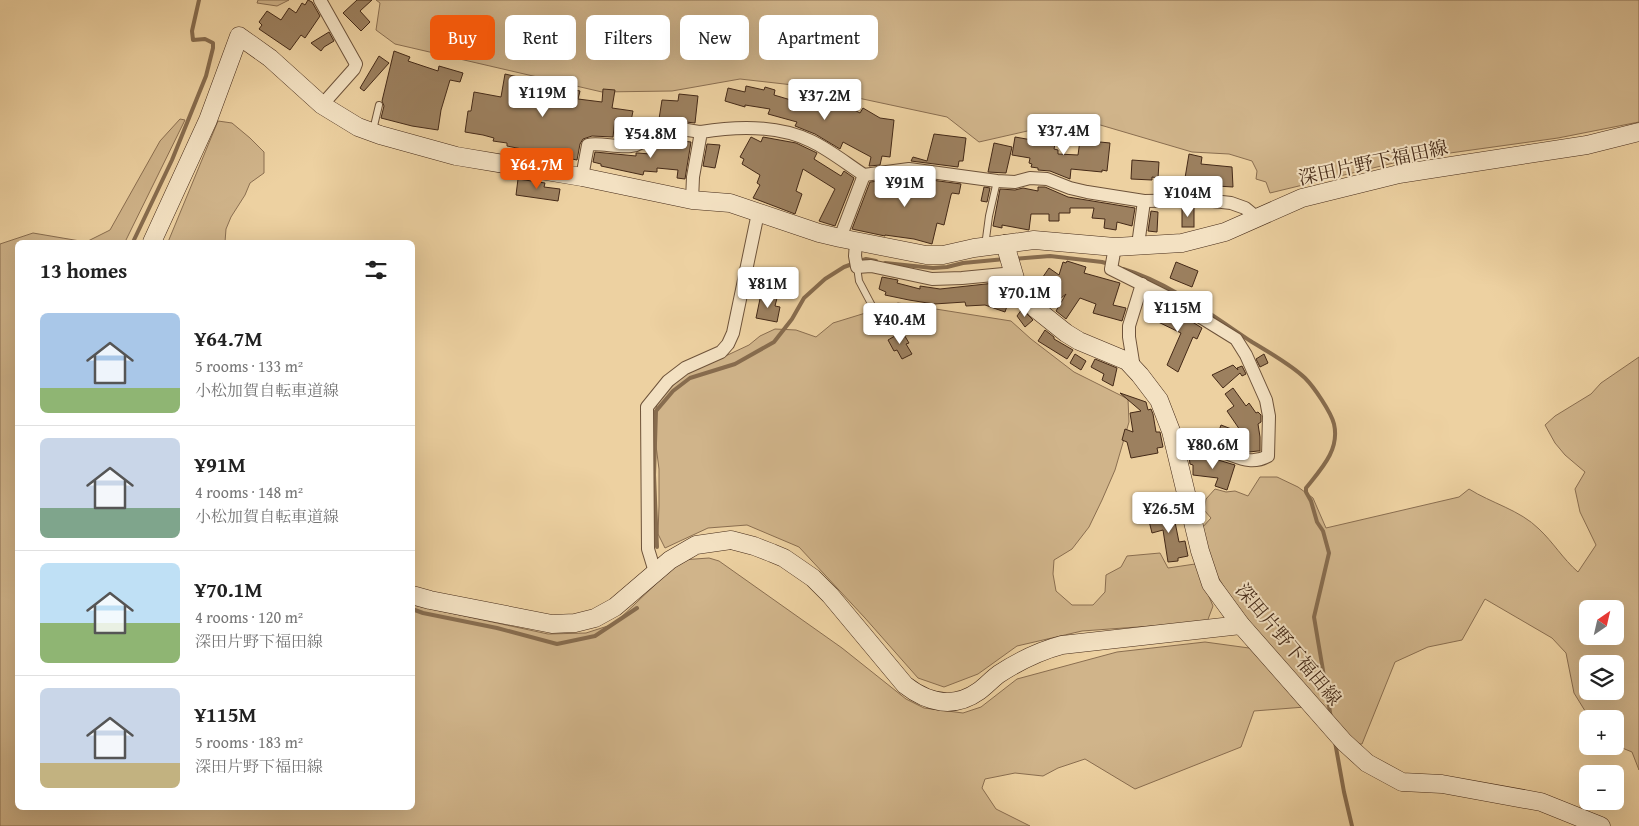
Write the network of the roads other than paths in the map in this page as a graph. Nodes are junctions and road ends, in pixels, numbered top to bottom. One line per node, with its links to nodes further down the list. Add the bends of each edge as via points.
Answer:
1 (320, 0): 2 (street, via 356,64)
2 (322, 104): 4 (main road, via 358,127); 14 (main road, via 270,58 239,36 208,120)
3 (379, 105): 4 (lane)
4 (373, 132): 8 (main road, via 456,156)
5 (700, 132): 7 (street, via 760,128 784,131 812,141); 8 (street, via 660,130 650,133 637,146 588,145); 10 (street)
6 (1639, 132): 13 (main road, 深田片野下福田線, via 1587,145 1399,174 1302,198)
7 (864, 175): 9 (street, via 909,169); 15 (street)
8 (582, 177): 10 (main road)
9 (997, 181): 11 (street, via 1047,179 1087,192); 18 (lane)
10 (692, 200): 12 (main road, via 730,203)
11 (1144, 201): 13 (street, via 1231,203); 17 (street)
12 (758, 213): 15 (main road); 26 (street, via 728,344 721,352 686,368 668,381 647,407 648,548)
13 (1256, 217): 17 (main road, 深田片野下福田線, via 1225,232 1182,243)
14 (153, 240)
15 (848, 240): 18 (main road, via 926,255 943,255); 20 (street)
16 (1004, 244): 18 (main road); 19 (main road, 深田片野下福田線, via 1034,240); 21 (main road, 深田片野下福田線)
17 (1138, 245): 19 (main road, 深田片野下福田線)
18 (985, 246)
19 (1115, 246): 22 (street, via 1112,269)
20 (857, 267): 21 (street, via 871,266 932,279); 23 (lane, via 858,282)
21 (1014, 273): 24 (main road, 深田片野下福田線, via 1017,285 1050,320)
22 (1142, 284): 24 (street, via 1129,326); 25 (street, via 1236,339 1266,400 1268,456 1254,461 1201,447)
23 (878, 317)
24 (1134, 368): 25 (main road, 深田片野下福田線, via 1159,400)
25 (1175, 450): 28 (main road, 深田片野下福田線, via 1211,584)
26 (655, 572): 27 (main road, via 615,607 595,618 575,623 552,624); 28 (main road, via 689,548 713,542 731,540 772,552 813,578 830,595 905,685 923,697 941,701 970,697 1023,659 1062,645)
27 (415, 596)
28 (1241, 625): 29 (main road, 深田片野下福田線, via 1344,742 1367,763 1402,782 1442,784 1541,802)
29 (1601, 826)

